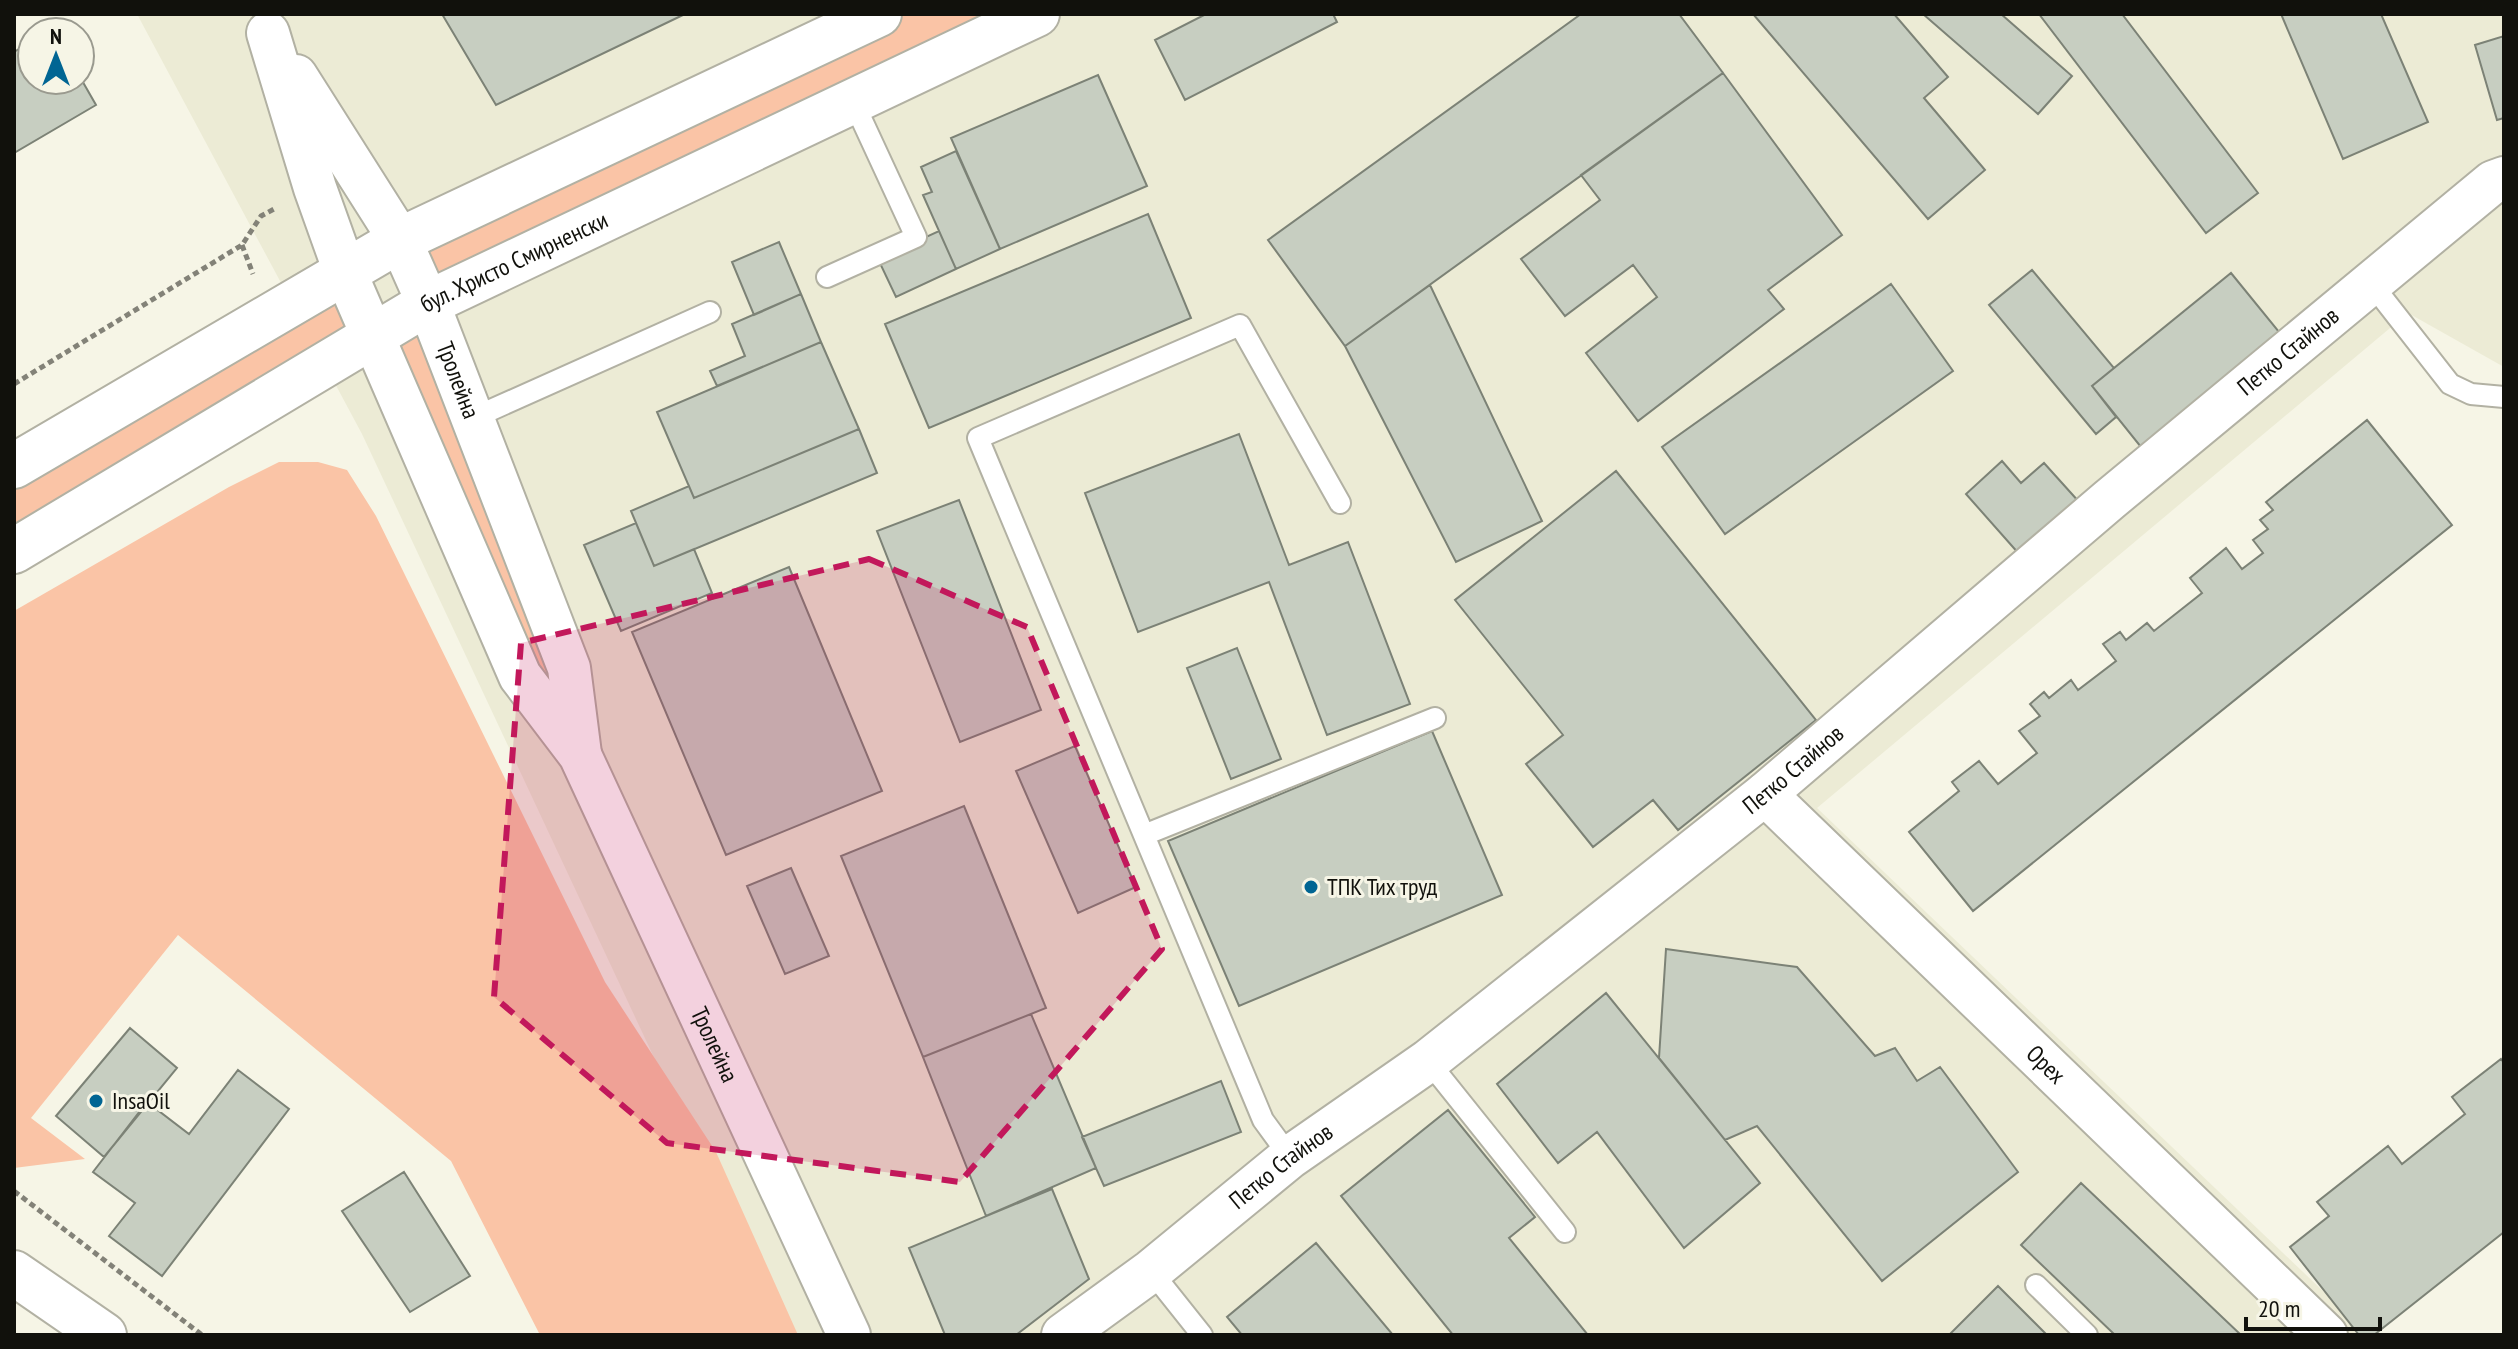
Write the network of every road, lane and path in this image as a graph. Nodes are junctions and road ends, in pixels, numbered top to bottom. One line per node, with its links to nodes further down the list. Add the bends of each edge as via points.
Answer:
1 (879, 14): 7 (main road)
2 (1037, 14): 4 (main road, бул. Христо Смирненски)
3 (262, 23): 6 (street, Тролейна); 7 (street, Тролейна)
4 (853, 101): 9 (lane, via 916,237); 11 (main road, бул. Христо Смирненски)
5 (2504, 178): 10 (street, Петко Стайнов)
6 (315, 188): 8 (street, Тролейна); 14 (path, via 261,216 242,245)
7 (400, 240): 8 (main road); 11 (street, Тролейна)
8 (345, 272): 13 (street, Тролейна); 17 (main road)
9 (827, 277)
10 (2371, 283): 15 (lane, via 2450,384 2471,394); 22 (street, Петко Стайнов)
11 (428, 303): 13 (main road, бул. Христо Смирненски); 16 (street, Тролейна)
12 (710, 312): 16 (lane)
13 (375, 336): 19 (main road, бул. Христо Смирненски); 21 (street, Тролейна, via 520,676)
14 (14, 384)
15 (2504, 397)
16 (473, 418): 21 (street, Тролейна, via 569,668)
17 (14, 466)
18 (1340, 503): 23 (lane, via 1240,325 978,438)
19 (14, 551)
20 (1435, 718): 23 (lane)
21 (580, 755): 33 (street, Тролейна)
22 (1765, 794): 24 (street, Петко Стайнов); 37 (street, Орех)
23 (1144, 835): 25 (lane, via 1263,1120)
24 (1428, 1061): 25 (street, Петко Стайнов); 27 (lane)
25 (1290, 1157): 28 (street, Петко Стайнов)
26 (14, 1191): 32 (path)
27 (1565, 1232)
28 (1151, 1271): 34 (street, Петко Стайнов); 35 (lane)
29 (14, 1273): 31 (main road)
30 (2036, 1285): 36 (lane)
31 (104, 1335)
32 (202, 1335)
33 (849, 1335)
34 (1063, 1335)
35 (1202, 1335)
36 (2087, 1335)
37 (2326, 1335)

